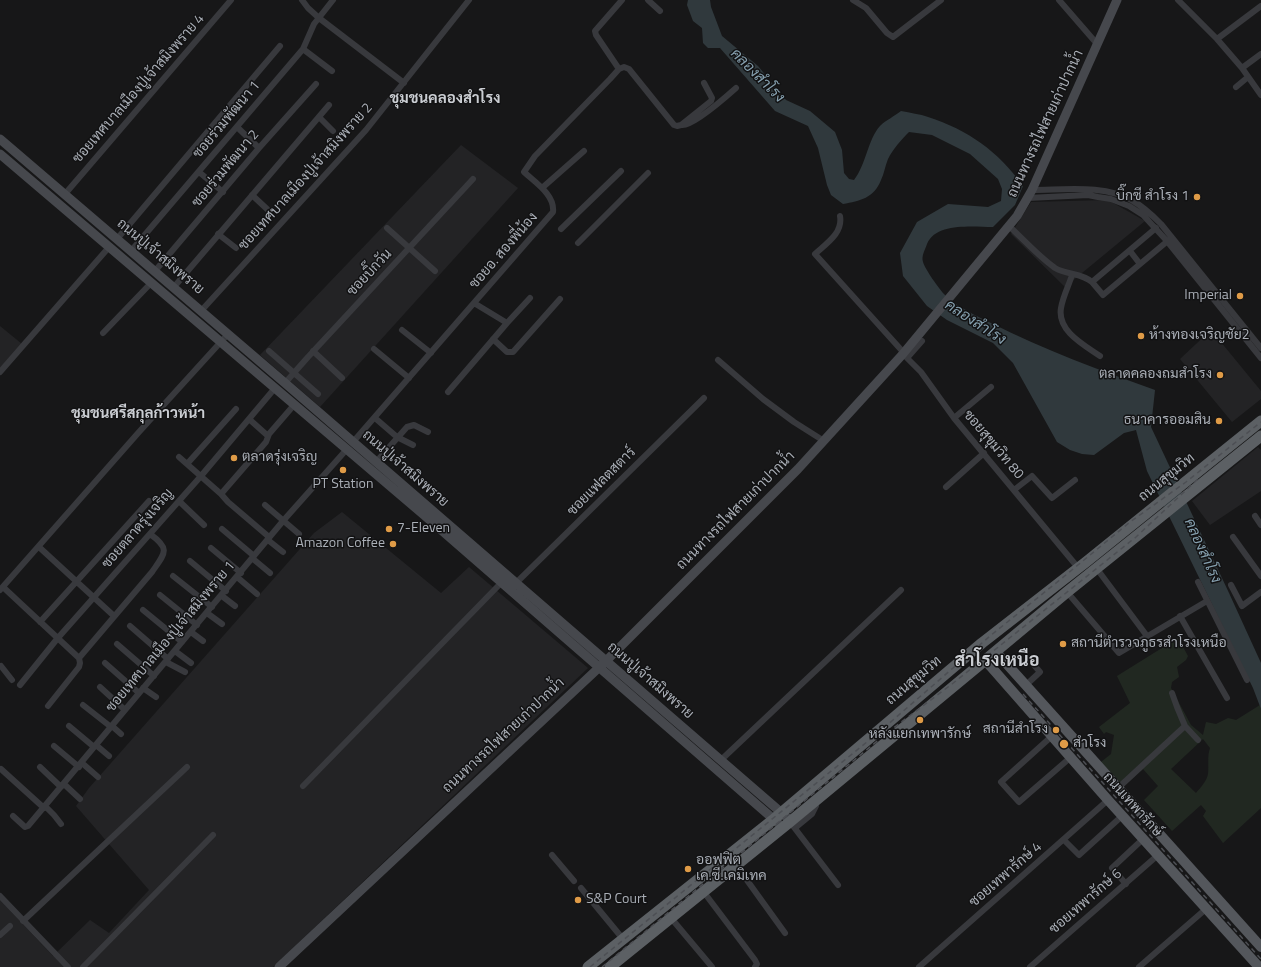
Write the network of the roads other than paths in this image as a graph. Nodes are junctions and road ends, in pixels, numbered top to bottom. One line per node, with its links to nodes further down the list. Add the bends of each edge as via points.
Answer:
1 (231, 0): 47 (street, ซอยเทศบาลเมืองปู่เจ้าสมิงพราย 4)
2 (302, 0): 14 (street)
3 (333, 0): 14 (street, ซอยร่วมพัฒนา 1)
4 (469, 0): 25 (street, ซอยเทศบาลเมืองปู่เจ้าสมิงพราย 2)
5 (622, 0): 21 (street, via 595,31)
6 (648, 0): 13 (street)
7 (853, 0): 8 (street, via 866,8 893,37)
8 (941, 0)
9 (1059, 0): 16 (street)
10 (1117, 0): 16 (main road, ถนนทางรถไฟสายเก่าปากน้ำ)
11 (1178, 0): 15 (street)
12 (1261, 6): 15 (street)
13 (660, 11)
14 (319, 18): 18 (street, ซอยร่วมพัฒนา 1, via 310,29); 25 (street)
15 (1217, 39): 20 (street)
16 (1098, 45): 48 (main road, ถนนทางรถไฟสายเก่าปากน้ำ)
17 (280, 46): 60 (street)
18 (303, 49): 22 (street); 33 (street, ซอยร่วมพัฒนา 1)
19 (1261, 54): 20 (street)
20 (1242, 68): 23 (street)
21 (619, 69): 32 (street, via 629,69 674,125); 44 (street, ซอยอ. สองพี่น้อง, via 536,156 524,172)
22 (332, 71)
23 (1248, 77): 27 (street); 29 (street)
24 (704, 82): 32 (street, via 712,98)
25 (404, 83): 75 (street, ซอยเทศบาลเมืองปู่เจ้าสมิงพราย 2, via 366,130)
26 (316, 84): 36 (street, ซอยร่วมพัฒนา 2)
27 (1236, 87)
28 (736, 88): 32 (street, via 691,123 686,126)
29 (1261, 95)
30 (329, 105): 31 (street)
31 (318, 118): 34 (street); 49 (street)
32 (680, 125)
33 (237, 127): 36 (street); 40 (street, ซอยร่วมพัฒนา 1)
34 (334, 131)
35 (0, 139): 43 (main road, ถนนปู่เจ้าสมิงพราย)
36 (259, 148): 45 (street, ซอยร่วมพัฒนา 2)
37 (584, 151): 44 (street)
38 (0, 154): 46 (main road, ถนนปู่เจ้าสมิงพราย)
39 (621, 171): 56 (street)
40 (199, 172): 45 (street); 60 (street, ซอยร่วมพัฒนา 1)
41 (648, 173): 59 (street)
42 (473, 179): 62 (street, ซอยบิ๊กวัน)
43 (54, 185): 46 (main road); 47 (main road, ถนนปู่เจ้าสมิงพราย)
44 (542, 188): 74 (street, ซอยอ. สองพี่น้อง, via 551,199 553,212)
45 (222, 192): 66 (street, ซอยร่วมพัฒนา 2)
46 (47, 194): 63 (main road, ถนนปู่เจ้าสมิงพราย)
47 (65, 194): 60 (main road, ถนนปู่เจ้าสมิงพราย)
48 (1030, 194): 50 (street, via 1084,193 1096,189 1116,193); 53 (main road, ถนนทางรถไฟสายเก่าปากน้ำ)
49 (252, 195): 51 (street); 57 (street)
50 (1131, 203): 55 (street); 58 (street, via 1148,211 1161,224)
51 (267, 209)
52 (840, 216): 88 (street, ซอยสุขุมวิท 80, via 838,232 815,254)
53 (1009, 226): 68 (street, via 1056,268); 88 (main road, ถนนทางรถไฟสายเก่าปากน้ำ, via 934,316)
54 (387, 228): 62 (street)
55 (1156, 228): 58 (street); 64 (street)
56 (561, 229)
57 (218, 234): 61 (street); 71 (street)
58 (1169, 240): 65 (street); 83 (street); 90 (street)
59 (578, 243)
60 (124, 245): 63 (main road); 66 (main road, ถนนปู่เจ้าสมิงพราย)
61 (236, 248)
62 (410, 248): 67 (street); 86 (street, ซอยบิ๊กวัน)
63 (113, 249): 69 (main road, ถนนปู่เจ้าสมิงพราย); 92 (street)
64 (1130, 251): 65 (street); 70 (street)
65 (1140, 264): 70 (street, via 1103,295)
66 (155, 271): 71 (main road, ถนนปู่เจ้าสมิงพราย)
67 (435, 271)
68 (1072, 275): 70 (street, via 1084,276); 89 (street, via 1061,308 1063,322 1078,341)
69 (152, 282): 78 (street); 82 (main road, ถนนปู่เจ้าสมิงพราย)
70 (1092, 282)
71 (174, 287): 75 (main road, ถนนปู่เจ้าสมิงพราย)
72 (530, 298): 76 (street)
73 (560, 299): 80 (street, via 513,352 507,352)
74 (474, 303): 76 (street); 87 (street, ซอยอ. สองพี่น้อง)
75 (201, 311): 79 (main road, ถนนปู่เจ้าสมิงพราย)
76 (507, 323): 80 (street)
77 (402, 330): 87 (street)
78 (103, 332)
79 (228, 334): 82 (street); 96 (main road, ถนนปู่เจ้าสมิงพราย)
80 (493, 339): 99 (street)
81 (922, 341): 88 (street)
82 (221, 342): 98 (main road, ถนนปู่เจ้าสมิงพราย); 140 (street)
83 (1261, 348)
84 (374, 349): 95 (street)
85 (269, 351): 93 (street)
86 (313, 351): 93 (street, ซอยบิ๊กวัน); 94 (street)
87 (431, 353): 95 (street, ซอยอ. สองพี่น้อง)
88 (906, 356): 106 (street, ซอยสุขุมวิท 80, via 921,372); 113 (main road, ถนนทางรถไฟสายเก่าปากน้ำ, via 890,368)
89 (1100, 356)
90 (1261, 358)
91 (718, 360): 113 (street, via 763,399)
92 (0, 372)
93 (294, 372): 96 (street, ซอยบิ๊กวัน); 100 (street)
94 (342, 378)
95 (409, 378): 105 (street, ซอยอ. สองพี่น้อง)
96 (285, 383): 115 (main road, ถนนปู่เจ้าสมิงพราย)
97 (991, 387): 106 (street)
98 (275, 388): 102 (main road, ถนนปู่เจ้าสมิงพราย); 107 (street, ซอยตลาดรุ่งเจริญ)
99 (448, 392)
100 (318, 394)
101 (704, 398): 154 (street, ซอยแฟลตสตาร์)
102 (294, 405): 110 (street); 117 (main road, ถนนปู่เจ้าสมิงพราย)
103 (236, 410): 121 (street)
104 (1261, 413): 114 (highway, via 1186,475 1188,488 1193,492 1199,492)
105 (375, 418): 112 (street); 115 (street, ซอยอ. สองพี่น้อง)
106 (954, 418): 118 (street, ซอยสุขุมวิท 80)
107 (249, 419): 110 (street); 122 (street, ซอยตลาดรุ่งเจริญ)
108 (1261, 421): 146 (highway, ถนนสุขุมวิท)
109 (428, 432): 112 (street, via 410,425)
110 (268, 436): 126 (street, via 266,442)
111 (1261, 436): 146 (highway, ถนนสุขุมวิท)
112 (397, 438): 116 (street); 120 (street)
113 (824, 441): 191 (main road, ถนนทางรถไฟสายเก่าปากน้ำ)
114 (1261, 441)
115 (353, 442): 117 (main road); 120 (main road, ถนนปู่เจ้าสมิงพราย)
116 (412, 445)
117 (347, 449): 131 (street, ซอยเทศบาลเมืองปู่เจ้าสมิงพราย 1); 135 (main road, ถนนปู่เจ้าสมิงพราย)
118 (984, 454): 124 (street); 125 (street, ซอยสุขุมวิท 80)
119 (179, 457): 121 (street)
120 (376, 462): 135 (main road, ถนนปู่เจ้าสมิงพราย)
121 (187, 464): 122 (street)
122 (201, 476): 126 (street); 128 (street, ซอยตลาดรุ่งเจริญ)
123 (1075, 480): 125 (street, via 1052,498 1032,476)
124 (946, 487)
125 (1014, 490): 145 (street, ซอยสุขุมวิท 80)
126 (221, 494): 139 (street)
127 (149, 501): 151 (street)
128 (179, 501): 132 (street); 136 (street, ซอยตลาดรุ่งเจริญ)
129 (265, 505): 131 (street)
130 (1255, 516): 133 (street)
131 (283, 521): 137 (street); 139 (street, ซอยเทศบาลเมืองปู่เจ้าสมิงพราย 1)
132 (204, 525)
133 (1261, 525)
134 (222, 529): 143 (street)
135 (449, 531): 153 (main road, ถนนปู่เจ้าสมิงพราย); 154 (main road, ถนนปู่เจ้าสมิงพราย)
136 (150, 534): 164 (street, ซอยตลาดรุ่งเจริญ); 171 (street, via 162,545 163,557)
137 (299, 534)
138 (1233, 537): 150 (street)
139 (268, 538): 142 (street); 143 (street, ซอยเทศบาลเมืองปู่เจ้าสมิงพราย 1)
140 (39, 547): 151 (street); 157 (street)
141 (211, 548): 148 (street)
142 (283, 552)
143 (253, 557): 147 (street); 148 (street, ซอยเทศบาลเมืองปู่เจ้าสมิงพราย 1)
144 (190, 561): 161 (street)
145 (1075, 564): 146 (highway, via 1126,525 1136,521 1144,531 1142,538); 156 (highway)
146 (1093, 569): 156 (highway, ถนนสุขุมวิท); 159 (highway, ถนนสุขุมวิท); 179 (street)
147 (270, 573)
148 (239, 575): 161 (street, ซอยเทศบาลเมืองปู่เจ้าสมิงพราย 1); 162 (street)
149 (173, 576): 167 (street)
150 (1261, 576)
151 (76, 582): 164 (street); 174 (street)
152 (1198, 582): 165 (street)
153 (501, 583): 195 (main road, ถนนปู่เจ้าสมิงพราย); 228 (street)
154 (516, 583): 191 (main road, ถนนปู่เจ้าสมิงพราย)
155 (1231, 585): 160 (street, via 1242,606)
156 (1052, 588): 169 (highway, ถนนสุขุมวิท)
157 (1, 589): 174 (street)
158 (901, 590): 221 (street)
159 (1067, 592): 173 (highway, ถนนสุขุมวิท); 179 (street, via 1118,652)
160 (1261, 592)
161 (224, 593): 166 (street); 167 (street, ซอยเทศบาลเมืองปู่เจ้าสมิงพราย 1)
162 (257, 594)
163 (160, 595): 176 (street)
164 (93, 597): 171 (street); 180 (street, ซอยตลาดรุ่งเจริญ)
165 (1207, 601): 172 (street); 199 (street)
166 (235, 606)
167 (212, 607): 170 (street, ซอยเทศบาลเมืองปู่เจ้าสมิงพราย 1)
168 (143, 610): 182 (street)
169 (1025, 610): 173 (highway); 183 (highway, ถนนสุขุมวิท)
170 (207, 613): 175 (street); 176 (street, ซอยเทศบาลเมืองปู่เจ้าสมิงพราย 1)
171 (114, 616): 188 (street)
172 (1180, 616): 179 (street); 207 (street)
173 (1034, 620): 186 (highway, ถนนสุขุมวิท)
174 (40, 622): 180 (street)
175 (222, 624)
176 (197, 625): 178 (street, ซอยเทศบาลเมืองปู่เจ้าสมิงพราย 1)
177 (130, 626): 189 (street)
178 (191, 632): 181 (street); 182 (street, ซอยเทศบาลเมืองปู่เจ้าสมิงพราย 1)
179 (1147, 636)
180 (58, 639): 188 (street); 200 (street, ซอยตลาดรุ่งเจริญ)
181 (203, 641)
182 (182, 642): 185 (street, ซอยเทศบาลเมืองปู่เจ้าสมิงพราย 1)
183 (982, 643): 186 (highway); 190 (highway); 233 (highway, ถนนสุขุมวิท)
184 (117, 644): 197 (street)
185 (175, 651): 189 (street, ซอยเทศบาลเมืองปู่เจ้าสมิงพราย 1); 193 (street)
186 (996, 652): 190 (highway, ถนนสุขุมวิท); 201 (main road, ถนนเทพารักษ์)
187 (1027, 657): 201 (street, via 1040,672)
188 (79, 658): 209 (street, via 79,667)
189 (167, 660): 196 (street); 197 (street, ซอยเทศบาลเมืองปู่เจ้าสมิงพราย 1)
190 (985, 660): 215 (main road, ถนนเทพารักษ์); 237 (highway, ถนนสุขุมวิท)
191 (606, 661): 195 (main road, ถนนทางรถไฟสายเก่าปากน้ำ); 221 (main road, ถนนปู่เจ้าสมิงพราย)
192 (104, 662): 205 (street)
193 (191, 663)
194 (0, 666): 198 (street)
195 (598, 668): 233 (main road, ถนนปู่เจ้าสมิงพราย); 262 (main road, ถนนทางรถไฟสายเก่าปากน้ำ)
196 (185, 672)
197 (154, 676): 203 (street, ซอยเทศบาลเมืองปู่เจ้าสมิงพราย 1)
198 (12, 680)
199 (1247, 680)
200 (20, 685)
201 (1026, 685): 229 (main road, ถนนเทพารักษ์)
202 (100, 687): 210 (street)
203 (144, 688): 205 (street, ซอยเทศบาลเมืองปู่เจ้าสมิงพราย 1); 206 (street)
204 (1172, 693): 212 (street)
205 (139, 694): 210 (street, ซอยเทศบาลเมืองปู่เจ้าสมิงพราย 1)
206 (156, 697)
207 (1227, 698)
208 (83, 705): 213 (street)
209 (48, 706)
210 (125, 710): 213 (street, ซอยเทศบาลเมืองปู่เจ้าสมิงพราย 1)
211 (69, 726): 218 (street)
212 (1185, 726): 216 (street); 229 (street)
213 (111, 727): 214 (street); 218 (street, ซอยเทศบาลเมืองปู่เจ้าสมิงพราย 1)
214 (120, 734)
215 (1052, 736): 220 (main road, ถนนเทพารักษ์); 220 (street, via 1000,782 1019,802)
216 (1198, 740)
217 (54, 746): 222 (street)
218 (95, 746): 219 (street); 222 (street, ซอยเทศบาลเมืองปู่เจ้าสมิงพราย 1)
219 (109, 756)
220 (1071, 757): 231 (main road, ถนนเทพารักษ์)
221 (721, 760): 233 (main road, ถนนปู่เจ้าสมิงพราย)
222 (80, 765): 226 (street); 227 (street, ซอยเทศบาลเมืองปู่เจ้าสมิงพราย 1)
223 (40, 767): 227 (street)
224 (187, 767): 252 (street)
225 (1, 769): 232 (street)
226 (98, 777)
227 (63, 786): 230 (street); 232 (street, ซอยเทศบาลเมืองปู่เจ้าสมิงพราย 1)
228 (303, 786)
229 (1118, 788): 255 (main road, ถนนเทพารักษ์)
230 (80, 799)
231 (1108, 800): 235 (main road, ถนนเทพารักษ์); 240 (street, ซอยเทพารักษ์ 4)
232 (45, 807): 234 (street, ซอยเทศบาลเมืองปู่เจ้าสมิงพราย 1, via 27,827); 236 (street)
233 (777, 815): 237 (main road, ถนนปู่เจ้าสมิงพราย); 257 (highway, ถนนสุขุมวิท)
234 (12, 816)
235 (1122, 816): 239 (main road, ถนนเทพารักษ์); 240 (street, via 1079,855)
236 (60, 824)
237 (790, 824): 243 (highway, ถนนสุขุมวิท); 246 (street)
238 (213, 835): 261 (street)
239 (1143, 839): 242 (main road, ถนนเทพารักษ์); 245 (street, via 1112,868)
240 (1064, 840): 267 (street, ซอยเทพารักษ์ 4)
241 (552, 855): 244 (street)
242 (1158, 855): 245 (street, ซอยเทพารักษ์ 6); 250 (main road, ถนนเทพารักษ์)
243 (736, 865): 248 (highway, ถนนสุขุมวิท); 254 (street)
244 (574, 881)
245 (1126, 884): 268 (street, ซอยเทพารักษ์ 6)
246 (838, 885)
247 (581, 888): 257 (street)
248 (703, 892): 251 (highway, ถนนสุขุมวิท); 266 (street, via 755,960)
249 (0, 896): 252 (street)
250 (1206, 908): 258 (main road, ถนนเทพารักษ์); 269 (street)
251 (671, 918): 264 (highway, ถนนสุขุมวิท); 265 (street)
252 (23, 921): 260 (street)
253 (10, 926): 256 (street)
254 (784, 933)
255 (1249, 934): 258 (main road); 259 (main road, ถนนเทพารักษ์)
256 (0, 935)
257 (623, 939): 263 (highway, ถนนสุขุมวิท)
258 (1238, 943): 270 (main road, ถนนเทพารักษ์)
259 (1261, 947)
260 (68, 967)
261 (84, 967)
262 (278, 967)
263 (588, 967)
264 (610, 967)
265 (712, 967)
266 (755, 967)
267 (919, 967)
268 (1030, 967)
269 (1139, 967)
270 (1259, 967)

